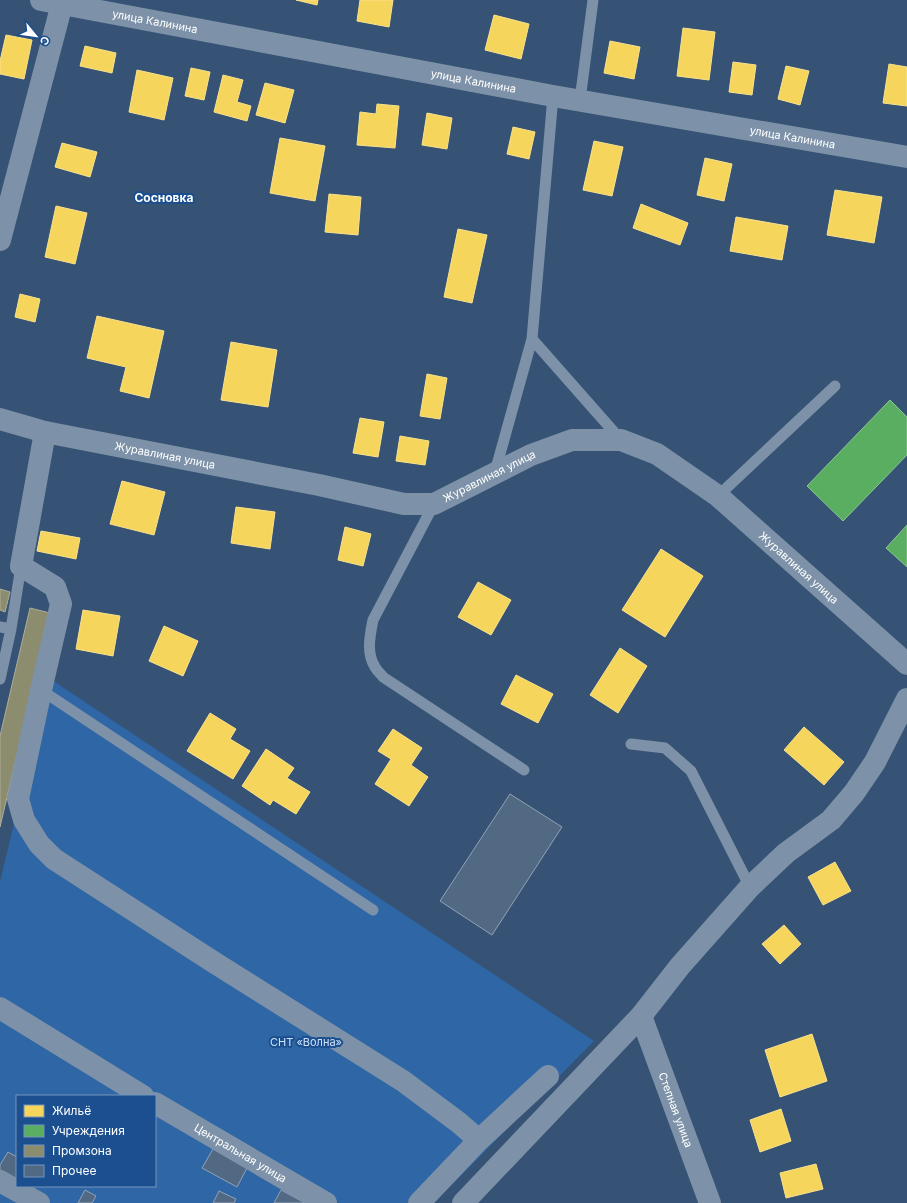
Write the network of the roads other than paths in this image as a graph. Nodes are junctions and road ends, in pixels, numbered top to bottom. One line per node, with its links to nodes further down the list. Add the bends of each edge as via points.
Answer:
1 (41, 0): 3 (street, улица Калинина)
2 (593, 0): 5 (lane)
3 (62, 2): 4 (street, улица Калинина); 7 (street)
4 (553, 96): 5 (street, улица Калинина); 8 (lane)
5 (580, 100): 6 (street, улица Калинина)
6 (907, 157)
7 (0, 240)
8 (532, 340): 12 (lane); 13 (lane)
9 (835, 386): 14 (lane)
10 (0, 420): 11 (street, Журавлиная улица)
11 (45, 432): 15 (street, Журавлиная улица, via 404,504); 16 (street)
12 (621, 440): 13 (street, Журавлиная улица, via 572,440 531,454); 14 (street, Журавлиная улица, via 657,454)
13 (495, 472): 15 (street, Журавлиная улица)
14 (718, 496): 18 (street, Журавлиная улица)
15 (434, 504): 23 (lane, via 373,620 369,639 374,667 383,677)
16 (21, 566): 17 (lane); 20 (street, via 55,588 61,604)
17 (5, 628): 19 (lane)
18 (907, 664)
19 (0, 679)
20 (41, 690): 25 (lane); 31 (street, via 18,799 24,820 39,844 54,859 404,1081)
21 (907, 699): 24 (street, via 875,762 854,793 831,820 786,853)
22 (631, 744): 24 (lane, via 665,748 691,772)
23 (524, 770)
24 (750, 887): 27 (street, via 680,966)
25 (372, 910)
26 (0, 1008): 29 (street)
27 (641, 1016): 36 (street); 37 (street, Степная улица)
28 (548, 1076): 31 (street)
29 (141, 1095)
30 (156, 1104): 34 (street, Центральная улица)
31 (479, 1140): 35 (street)
32 (0, 1181): 33 (street)
33 (39, 1203)
34 (326, 1203)
35 (420, 1203)
36 (463, 1203)
37 (710, 1203)

